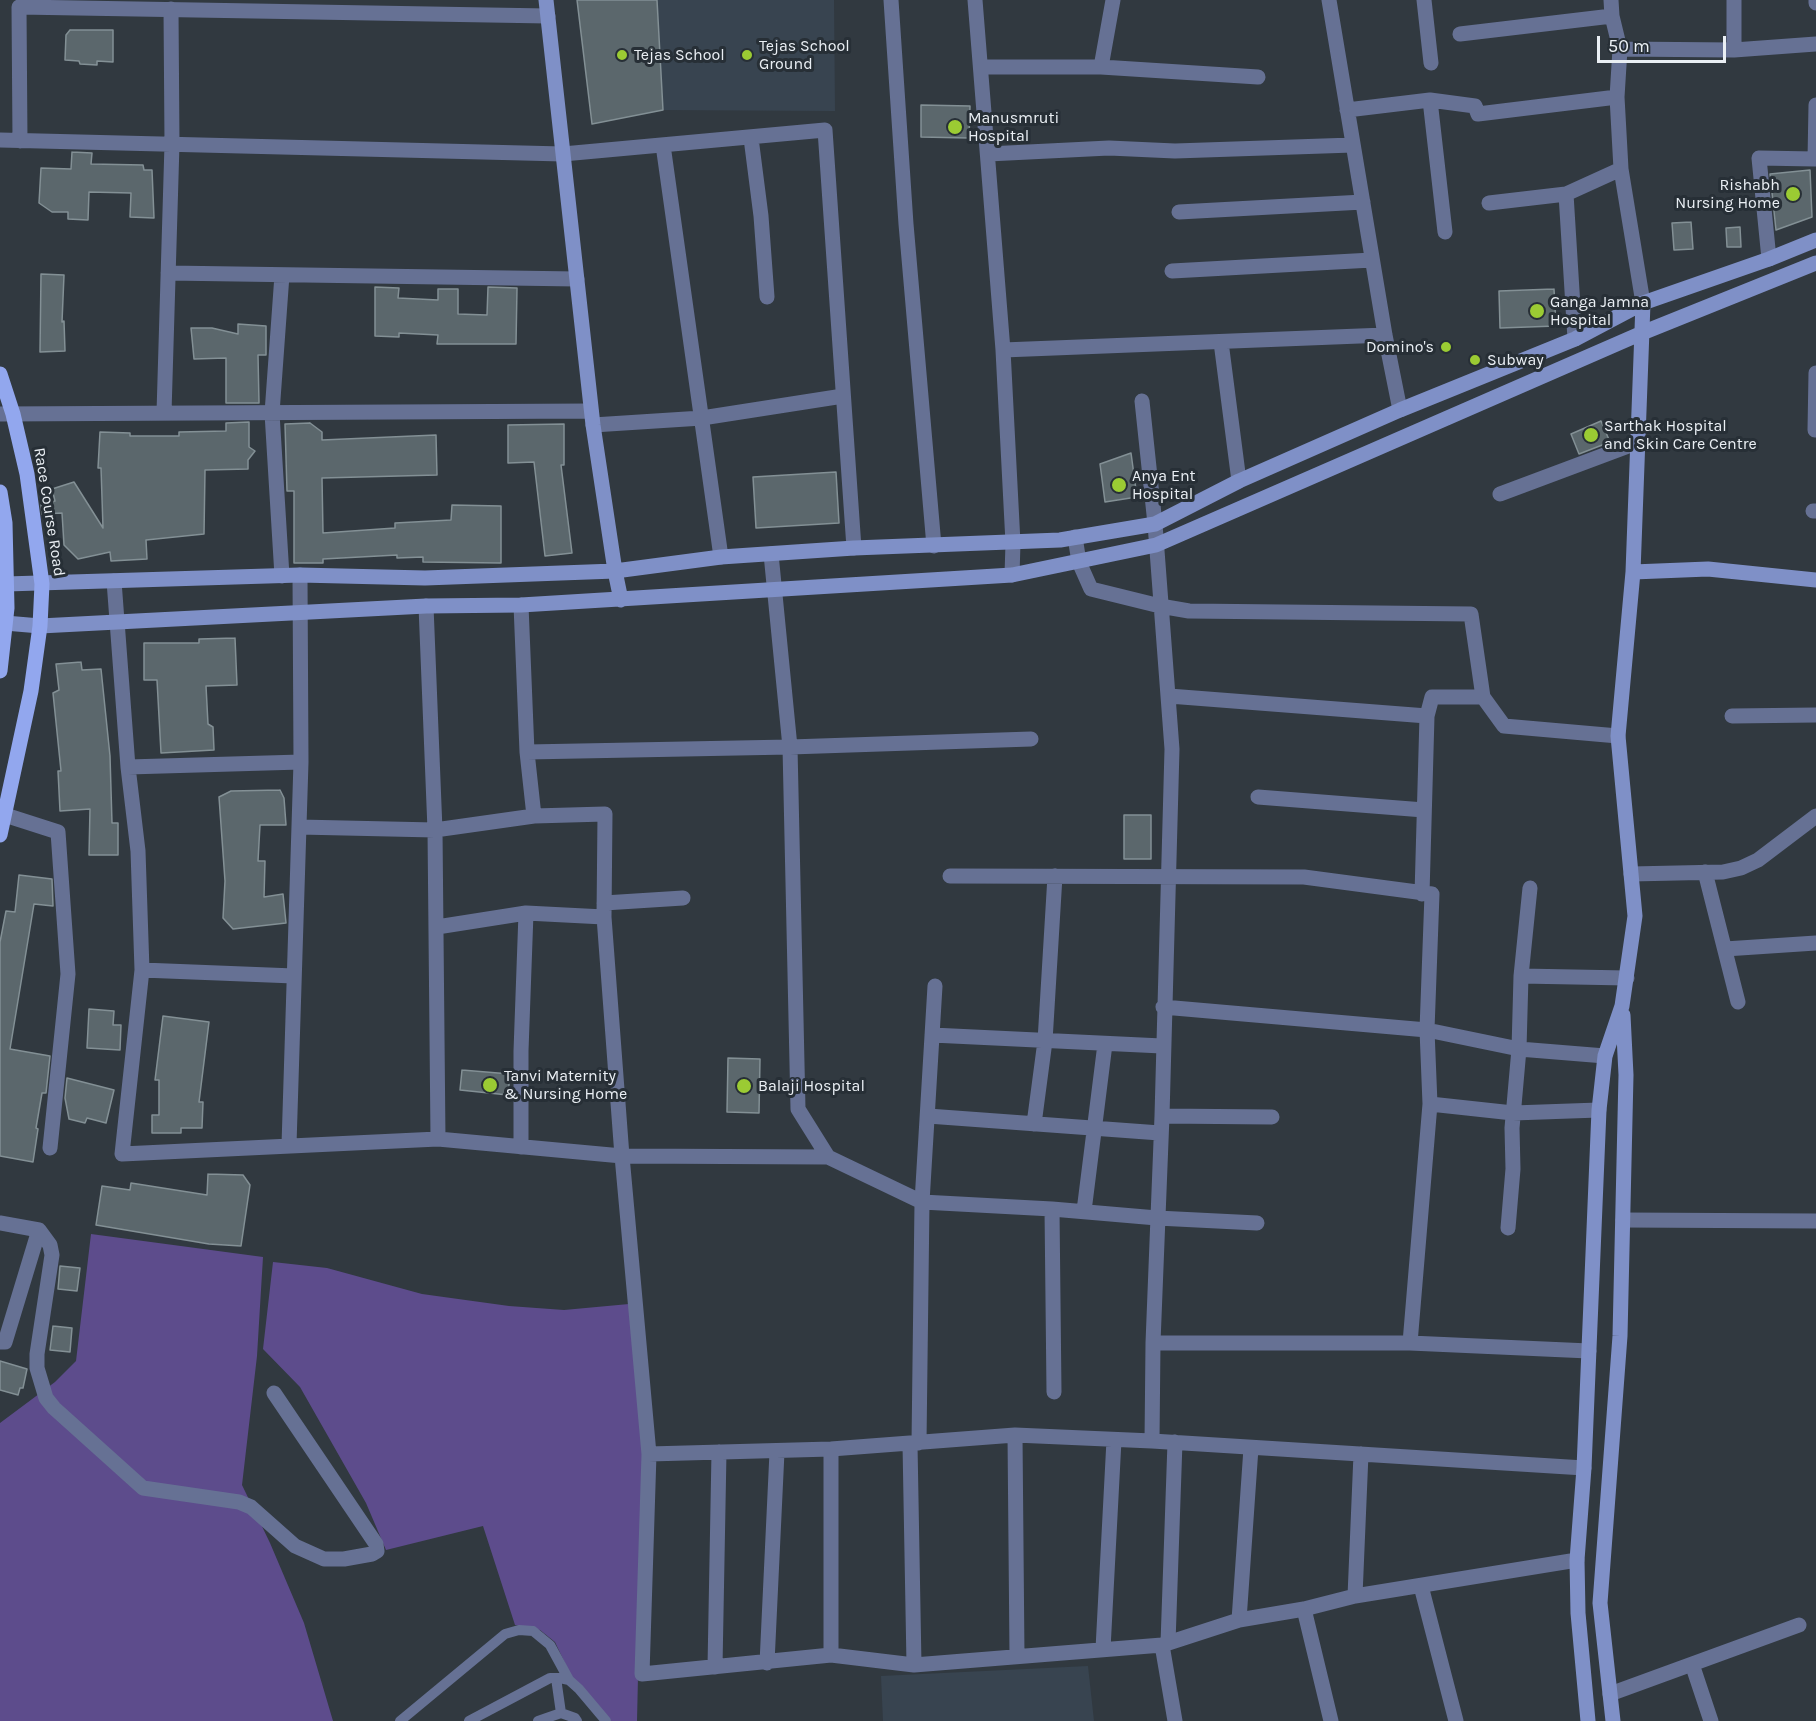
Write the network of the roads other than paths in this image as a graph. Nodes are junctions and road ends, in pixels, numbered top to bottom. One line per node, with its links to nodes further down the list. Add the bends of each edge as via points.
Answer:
1 (546, 0): 10 (main road)
2 (891, 0): 72 (street)
3 (975, 0): 17 (street)
4 (1113, 0): 18 (street)
5 (1329, 0): 23 (street)
6 (1424, 0): 16 (street)
7 (1611, 0): 11 (street)
8 (1734, 0): 15 (street)
9 (171, 9): 10 (street); 26 (street, via 19,7); 27 (street)
10 (548, 16): 30 (main road)
11 (1612, 16): 12 (street); 14 (street)
12 (1460, 34)
13 (1816, 44): 15 (street)
14 (1620, 49): 15 (street); 20 (street)
15 (1734, 50)
16 (1431, 63)
17 (981, 67): 18 (street); 31 (street)
18 (1101, 67): 19 (street)
19 (1258, 76)
20 (1617, 97): 21 (street, via 1478,114 1475,106); 32 (street)
21 (1430, 100): 23 (street); 37 (street)
22 (1816, 105): 39 (street, via 1815,159 1759,158)
23 (1347, 110): 29 (street)
24 (751, 138): 28 (street); 46 (street); 55 (street, via 825,130)
25 (0, 140): 26 (street)
26 (20, 141): 27 (street)
27 (172, 144): 30 (street); 43 (street)
28 (663, 145): 30 (street); 62 (street)
29 (1353, 145): 31 (street, via 1175,151 1109,148); 34 (street)
30 (563, 154): 45 (main road)
31 (988, 154): 52 (street)
32 (1621, 169): 33 (street); 47 (street)
33 (1566, 194): 35 (street); 50 (street)
34 (1363, 202): 36 (street); 40 (street)
35 (1489, 203)
36 (1179, 212)
37 (1445, 232)
38 (1816, 240): 39 (main road)
39 (1769, 259): 47 (main road)
40 (1372, 260): 42 (street); 49 (street)
41 (1816, 263): 48 (main road)
42 (1172, 271)
43 (168, 273): 44 (street); 58 (street)
44 (282, 275): 45 (street); 59 (street)
45 (577, 279): 61 (main road)
46 (767, 297)
47 (1643, 303): 48 (main road); 50 (main road)
48 (1642, 333): 64 (main road); 71 (main road)
49 (1385, 335): 51 (street); 57 (street)
50 (1575, 339): 57 (main road)
51 (1221, 342): 52 (street); 65 (street)
52 (1003, 350): 70 (street)
53 (1816, 373): 63 (street)
54 (0, 374): 60 (main road, Race Course Road)
55 (843, 396): 62 (street); 73 (street)
56 (1142, 401): 68 (street)
57 (1400, 410): 65 (main road)
58 (164, 413): 59 (street); 60 (street)
59 (272, 413): 61 (street); 81 (street)
60 (6, 414): 84 (main road, Race Course Road, via 27,474)
61 (592, 418): 62 (street); 77 (main road)
62 (702, 418): 75 (street)
63 (1815, 430)
64 (1639, 442): 67 (street); 78 (main road)
65 (1239, 481): 68 (main road)
66 (0, 492): 85 (main road, via 5,523)
67 (1500, 494)
68 (1155, 524): 69 (main road); 71 (street)
69 (1075, 537): 70 (main road); 76 (street)
70 (1013, 543): 72 (main road); 80 (street)
71 (1156, 545): 76 (main road); 90 (street)
72 (934, 546): 73 (main road)
73 (854, 548): 74 (main road)
74 (771, 554): 75 (main road); 86 (street)
75 (721, 557): 77 (main road)
76 (1079, 562): 80 (main road); 90 (street, via 1091,589)
77 (615, 571): 79 (main road, via 425,578); 87 (main road)
78 (1632, 572): 82 (main road, via 1708,570); 101 (main road)
79 (300, 575): 81 (main road); 91 (street)
80 (1012, 575): 86 (main road)
81 (282, 576): 83 (main road)
82 (1816, 580)
83 (114, 581): 84 (main road); 93 (street)
84 (42, 584): 85 (main road); 94 (main road, Race Course Road)
85 (3, 587): 92 (main road)
86 (774, 589): 87 (main road); 103 (street)
87 (621, 600): 88 (main road)
88 (520, 605): 89 (main road); 104 (street)
89 (426, 606): 91 (main road); 113 (street)
90 (1160, 606): 96 (street); 97 (street, via 1189,611 1471,614)
91 (300, 613): 93 (main road); 105 (street)
92 (3, 620): 94 (main road); 95 (main road)
93 (117, 621): 94 (main road); 106 (street)
94 (40, 626): 109 (main road, Race Course Road)
95 (0, 671)
96 (1169, 696): 99 (street); 119 (street, via 1172,749)
97 (1483, 697): 99 (street, via 1432,697); 101 (street, via 1504,726)
98 (1816, 715): 100 (street)
99 (1427, 716): 108 (street)
100 (1732, 716)
101 (1618, 736): 116 (main road)
102 (1031, 739): 103 (street)
103 (790, 747): 104 (street); 157 (street, via 798,1109)
104 (527, 752): 110 (street)
105 (301, 762): 106 (street); 112 (street)
106 (128, 766): 128 (street, via 138,851)
107 (1258, 797): 108 (street)
108 (1424, 810): 121 (street)
109 (5, 815): 114 (main road, Race Course Road); 155 (street, via 58,832 68,974)
110 (534, 816): 113 (street); 123 (street, via 605,813)
111 (1816, 816): 115 (street, via 1758,861 1723,872)
112 (299, 827): 113 (street); 129 (street)
113 (435, 830): 125 (street)
114 (0, 835)
115 (1705, 872): 116 (street); 127 (street)
116 (1631, 874): 131 (main road, via 1635,916)
117 (950, 876): 118 (street)
118 (1055, 876): 119 (street); 138 (street)
119 (1168, 876): 121 (street, via 1304,877); 135 (street)
120 (1530, 888): 130 (street)
121 (1422, 894): 136 (street, via 1432,894)
122 (683, 898): 123 (street)
123 (604, 910): 124 (street); 156 (street)
124 (526, 913): 125 (street); 154 (street)
125 (436, 927): 152 (street)
126 (1816, 943): 127 (street)
127 (1725, 949): 133 (street)
128 (142, 970): 129 (street); 153 (street, via 122,1154)
129 (294, 976): 153 (street)
130 (1521, 976): 131 (street); 141 (street)
131 (1626, 978): 134 (main road)
132 (935, 987): 137 (street)
133 (1738, 1002)
134 (1622, 1006): 142 (main road); 162 (main road, via 1626,1075)
135 (1163, 1007): 136 (street); 140 (street)
136 (1427, 1030): 141 (street); 143 (street)
137 (932, 1035): 138 (street); 146 (street)
138 (1045, 1041): 139 (street); 149 (street)
139 (1105, 1044): 140 (street); 150 (street)
140 (1162, 1046): 147 (street)
141 (1519, 1049): 142 (street); 145 (street)
142 (1605, 1056): 144 (main road)
143 (1430, 1104): 145 (street); 170 (street)
144 (1599, 1110): 145 (street); 171 (main road)
145 (1513, 1113): 166 (street)
146 (928, 1116): 149 (street); 158 (street)
147 (1162, 1116): 148 (street); 151 (street)
148 (1272, 1117)
149 (1034, 1124): 150 (street)
150 (1096, 1128): 151 (street); 160 (street)
151 (1160, 1133): 161 (street)
152 (438, 1139): 153 (street); 154 (street)
153 (289, 1145)
154 (521, 1147): 156 (street)
155 (50, 1148)
156 (622, 1156): 157 (street); 183 (street)
157 (828, 1157): 158 (street)
158 (921, 1202): 159 (street); 178 (street)
159 (1052, 1209): 160 (street); 172 (street)
160 (1084, 1211): 161 (street)
161 (1157, 1218): 164 (street); 169 (street)
162 (1623, 1220): 163 (street); 202 (main road, via 1617,1388 1600,1587)
163 (1816, 1221)
164 (1257, 1222)
165 (0, 1223): 167 (street)
166 (1508, 1228)
167 (39, 1230): 168 (street, via 5,1342); 173 (street, via 52,1255 37,1368 46,1398 54,1408 143,1488 245,1504 295,1546 324,1559 372,1554 376,1544)
168 (0, 1342)
169 (1153, 1343): 170 (street); 176 (street)
170 (1410, 1343): 171 (street)
171 (1589, 1351): 185 (main road)
172 (1054, 1392)
173 (274, 1393)
174 (1015, 1435): 175 (street); 178 (street); 195 (street)
175 (1114, 1440): 176 (street); 193 (street)
176 (1152, 1441): 177 (street)
177 (1175, 1442): 179 (street); 192 (street)
178 (915, 1443): 180 (street); 198 (street)
179 (1251, 1448): 184 (street); 190 (street)
180 (831, 1449): 182 (street); 194 (street)
181 (719, 1452): 182 (street); 183 (street); 199 (street)
182 (777, 1452): 196 (street)
183 (649, 1454): 199 (street, via 642,1674)
184 (1361, 1454): 185 (street); 188 (street)
185 (1584, 1468): 186 (main road)
186 (1577, 1560): 187 (street); 212 (main road)
187 (1421, 1586): 188 (street); 211 (street)
188 (1355, 1596): 189 (street)
189 (1305, 1609): 190 (street); 210 (street)
190 (1239, 1620): 192 (street)
191 (1799, 1625): 197 (street)
192 (1165, 1644): 193 (street); 209 (street)
193 (1102, 1649): 195 (street)
194 (831, 1655): 196 (street); 198 (street)
195 (1017, 1656): 198 (street)
196 (767, 1663): 199 (street)
197 (1692, 1664): 202 (street); 214 (street)
198 (914, 1665)
199 (715, 1667)
200 (555, 1678): 201 (lane); 203 (lane); 205 (lane)
201 (569, 1680): 204 (lane, via 550,1645 533,1631 519,1630 505,1634); 208 (lane)
202 (1610, 1694): 213 (main road)
203 (561, 1713): 206 (lane); 207 (lane)
204 (400, 1721)
205 (469, 1721)
206 (538, 1721)
207 (577, 1721)
208 (606, 1721)
209 (1175, 1721)
210 (1331, 1721)
211 (1456, 1721)
212 (1588, 1721)
213 (1613, 1721)
214 (1711, 1721)

